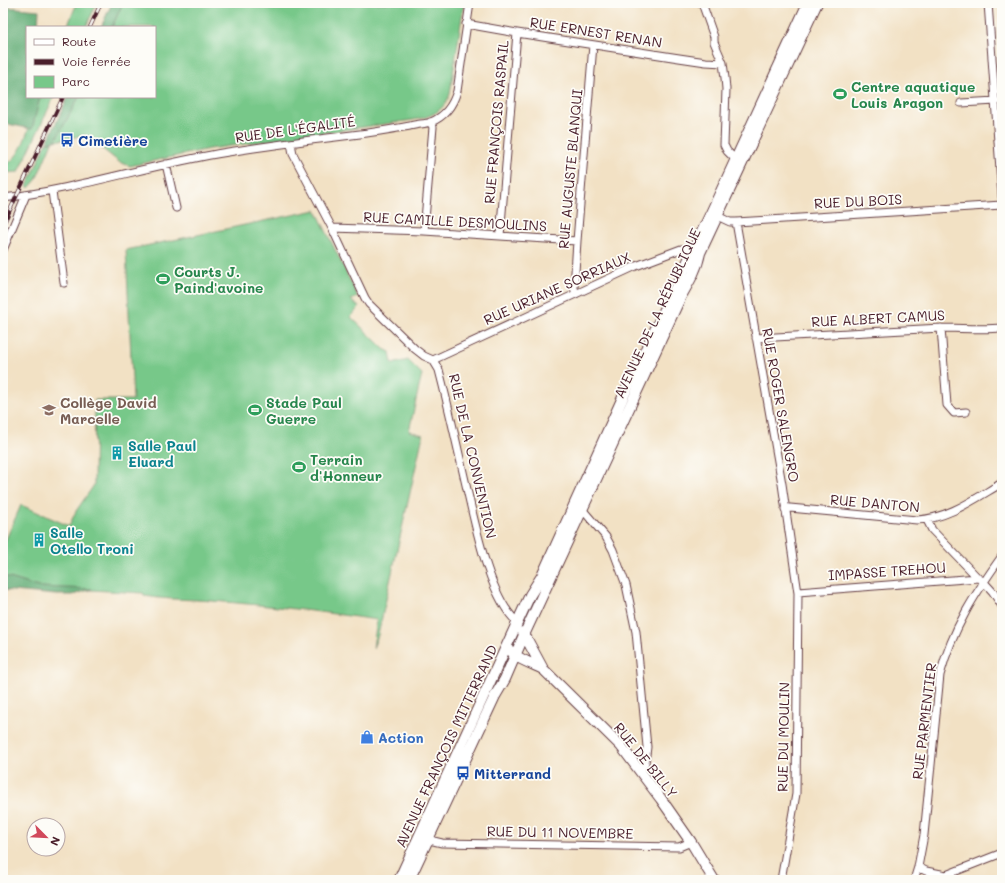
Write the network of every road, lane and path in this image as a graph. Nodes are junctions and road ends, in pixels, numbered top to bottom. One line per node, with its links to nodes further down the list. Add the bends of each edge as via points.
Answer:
1 (470, 3): 6 (street, RUE DE L'ÉGALITÉ)
2 (702, 3): 9 (street)
3 (808, 3): 14 (main road, AVENUE DE LA RÉPUBLIQUE)
4 (817, 3): 14 (main road, AVENUE DE LA RÉPUBLIQUE)
5 (988, 3): 10 (street)
6 (466, 24): 7 (street, RUE ERNEST RENAN); 12 (street, RUE DE L'ÉGALITÉ, via 454,100 446,112)
7 (517, 34): 8 (street, RUE ERNEST RENAN); 27 (street, RUE FRANÇOIS RASPAIL)
8 (593, 45): 9 (street, RUE ERNEST RENAN); 28 (street, RUE AUGUSTE BLANQUI)
9 (723, 63): 14 (street, via 726,89 724,145)
10 (996, 101): 11 (street); 16 (street)
11 (961, 103)
12 (430, 122): 13 (street, RUE DE L'ÉGALITÉ); 26 (street, via 433,127)
13 (291, 143): 15 (street, RUE DE L'ÉGALITÉ); 25 (street, RUE DE LA CONVENTION, via 293,154)
14 (738, 163): 23 (main road, AVENUE DE LA RÉPUBLIQUE)
15 (166, 164): 17 (street, RUE DE L'ÉGALITÉ); 22 (street)
16 (1001, 166): 19 (street)
17 (52, 191): 18 (street, RUE DE L'ÉGALITÉ); 31 (street)
18 (26, 195): 20 (street, RUE DE L'ÉGALITÉ); 29 (street)
19 (1002, 197)
20 (3, 198)
21 (1002, 205): 24 (street, RUE DU BOIS)
22 (176, 208)
23 (714, 214): 24 (street, RUE DU BOIS, via 730,222); 30 (main road, AVENUE DE LA RÉPUBLIQUE)
24 (736, 222): 35 (street, RUE ROGER SALENGRO)
25 (332, 228): 26 (street, RUE CAMILLE DESMOULINS); 36 (street, RUE DE LA CONVENTION, via 369,304 415,349)
26 (424, 231): 27 (street, RUE CAMILLE DESMOULINS)
27 (500, 236): 28 (street, RUE CAMILLE DESMOULINS)
28 (577, 241): 32 (street, RUE AUGUSTE BLANQUI, via 574,288)
29 (3, 250)
30 (697, 252): 32 (street, RUE URIANE SORRIAUX, via 681,249 669,253); 39 (main road, AVENUE DE LA RÉPUBLIQUE, via 698,264); 46 (main road, AVENUE DE LA RÉPUBLIQUE, via 624,395)
31 (64, 283)
32 (576, 294): 36 (street, RUE URIANE SORRIAUX)
33 (941, 328): 34 (street, RUE ALBERT CAMUS); 35 (street, RUE ALBERT CAMUS); 37 (street, via 947,405 954,413)
34 (1002, 328)
35 (756, 338): 40 (street, RUE ROGER SALENGRO)
36 (433, 360): 46 (street, RUE DE LA CONVENTION, via 445,394 481,549 494,586 510,616)
37 (966, 412)
38 (1002, 483): 41 (street, RUE DANTON, via 948,513)
39 (582, 509): 47 (main road, AVENUE DE LA RÉPUBLIQUE); 51 (street, via 606,537 626,585 636,632 647,746 645,763)
40 (785, 509): 41 (street, RUE DANTON); 44 (street, RUE ROGER SALENGRO)
41 (927, 520): 43 (street, via 932,530)
42 (1002, 556): 43 (street, RUE PARMENTIER)
43 (981, 580): 44 (street, IMPASSE TREHOU); 45 (street); 55 (street, RUE PARMENTIER, via 945,655 940,675 924,835)
44 (798, 592): 59 (street, RUE DU MOULIN, via 796,794)
45 (1002, 606)
46 (518, 623): 47 (main road, RUE DE BILLY); 48 (main road, AVENUE FRANÇOIS MITTERRAND)
47 (524, 635): 49 (main road, AVENUE FRANÇOIS MITTERRAND); 50 (main road, RUE DE BILLY)
48 (512, 638): 49 (main road, via 511,652); 52 (main road, AVENUE FRANÇOIS MITTERRAND)
49 (515, 656): 50 (main road, RUE DE BILLY); 52 (main road, AVENUE FRANÇOIS MITTERRAND)
50 (543, 669): 51 (main road, RUE DE BILLY, via 621,746)
51 (641, 771): 53 (main road, RUE DE BILLY)
52 (424, 838): 53 (street, RUE DU 11 NOVEMBRE, via 442,843 679,847); 56 (main road, AVENUE FRANÇOIS MITTERRAND); 57 (main road, AVENUE FRANÇOIS MITTERRAND)
53 (690, 842): 58 (main road, RUE DE BILLY)
54 (1002, 853): 55 (street, via 946,875)
55 (918, 867): 60 (street, RUE PARMENTIER)
56 (399, 880)
57 (409, 880)
58 (714, 880)
59 (781, 880)
60 (914, 880)

